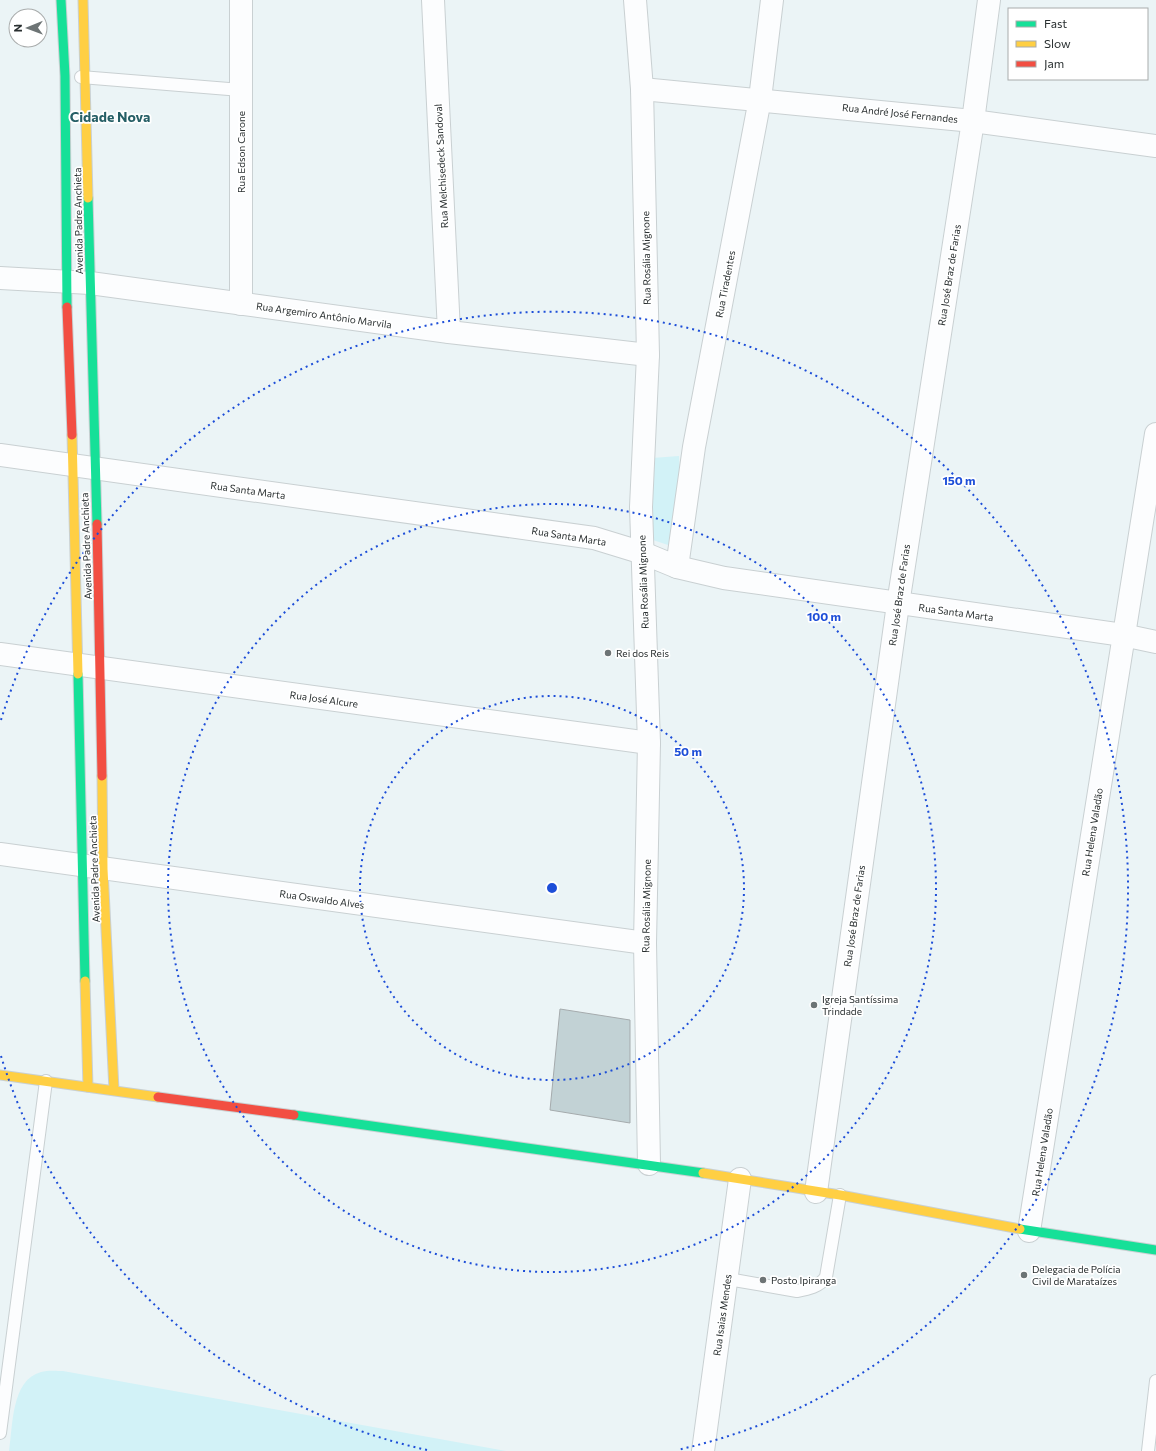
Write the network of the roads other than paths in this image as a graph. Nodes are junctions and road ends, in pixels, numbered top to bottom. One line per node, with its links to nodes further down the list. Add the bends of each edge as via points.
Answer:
1 (61, 0): 8 (street, Avenida Padre Anchieta)
2 (83, 0): 9 (street, Avenida Padre Anchieta)
3 (241, 0): 11 (street, Rua Edson Carone)
4 (433, 0): 19 (street, Rua Melchisedeck Sandoval)
5 (636, 0): 10 (street, Rua Rosália Mignone)
6 (772, 0): 12 (street, Rua Tiradentes)
7 (989, 0): 13 (street, Rua José Braz de Farias)
8 (65, 76): 9 (lane); 16 (street, Avenida Padre Anchieta)
9 (86, 78): 11 (lane); 17 (street, Avenida Padre Anchieta)
10 (642, 89): 12 (street, Rua André José Fernandes); 20 (street, Rua Rosália Mignone)
11 (241, 90): 18 (street, Rua Edson Carone)
12 (760, 99): 13 (street, Rua André José Fernandes); 26 (street, Rua Tiradentes, via 694,447)
13 (973, 121): 14 (street, Rua André José Fernandes); 27 (street, Rua José Braz de Farias)
14 (1156, 146)
15 (0, 278): 16 (street, Rua Argemiro Antônio Marvila)
16 (66, 282): 17 (street, Rua Argemiro Antônio Marvila); 23 (street, Avenida Padre Anchieta)
17 (90, 283): 18 (street, Rua Argemiro Antônio Marvila); 24 (street, Avenida Padre Anchieta)
18 (241, 304): 19 (street, Rua Argemiro Antônio Marvila)
19 (449, 332): 20 (street, Rua Argemiro Antônio Marvila)
20 (648, 355): 25 (street, Rua Rosália Mignone, via 641,507)
21 (1156, 434): 28 (street, Rua Helena Valadão)
22 (0, 455): 23 (street, Rua Santa Marta)
23 (73, 466): 24 (street, Rua Santa Marta); 31 (street, Avenida Padre Anchieta)
24 (95, 468): 25 (street, Rua Santa Marta, via 594,538); 32 (street, Avenida Padre Anchieta)
25 (643, 553): 26 (street, Rua Santa Marta); 33 (street, Rua Rosália Mignone)
26 (677, 567): 27 (street, Rua Santa Marta, via 724,578)
27 (898, 604): 28 (street, Rua Santa Marta); 44 (street, Rua José Braz de Farias)
28 (1123, 635): 29 (street, Rua Santa Marta); 46 (street, Rua Helena Valadão)
29 (1156, 642)
30 (0, 654): 31 (street, Rua José Alcure)
31 (77, 665): 32 (street, Rua José Alcure); 35 (street, Avenida Padre Anchieta)
32 (101, 668): 33 (street, Rua José Alcure); 36 (street, Avenida Padre Anchieta)
33 (648, 743): 37 (street, Rua Rosália Mignone)
34 (0, 854): 35 (street, Rua Oswaldo Alves)
35 (81, 866): 36 (street, Rua Oswaldo Alves); 40 (street, Avenida Padre Anchieta)
36 (104, 869): 37 (street, Rua Oswaldo Alves); 41 (street, Avenida Padre Anchieta)
37 (645, 943): 42 (street, Rua Rosália Mignone)
38 (0, 1075): 39 (street)
39 (46, 1081): 40 (street); 50 (lane)
40 (88, 1087): 41 (street)
41 (114, 1090): 42 (street)
42 (649, 1164): 43 (street)
43 (740, 1179): 44 (street); 48 (street, Rua Isaias Mendes)
44 (816, 1192): 45 (street)
45 (840, 1195): 46 (street); 48 (lane, via 826,1277 822,1282 807,1290 797,1291)
46 (1029, 1231): 47 (street)
47 (1156, 1250)
48 (728, 1278): 51 (street, Rua Isaias Mendes)
49 (1156, 1381): 52 (lane)
50 (0, 1433)
51 (703, 1451)
52 (1148, 1451)

